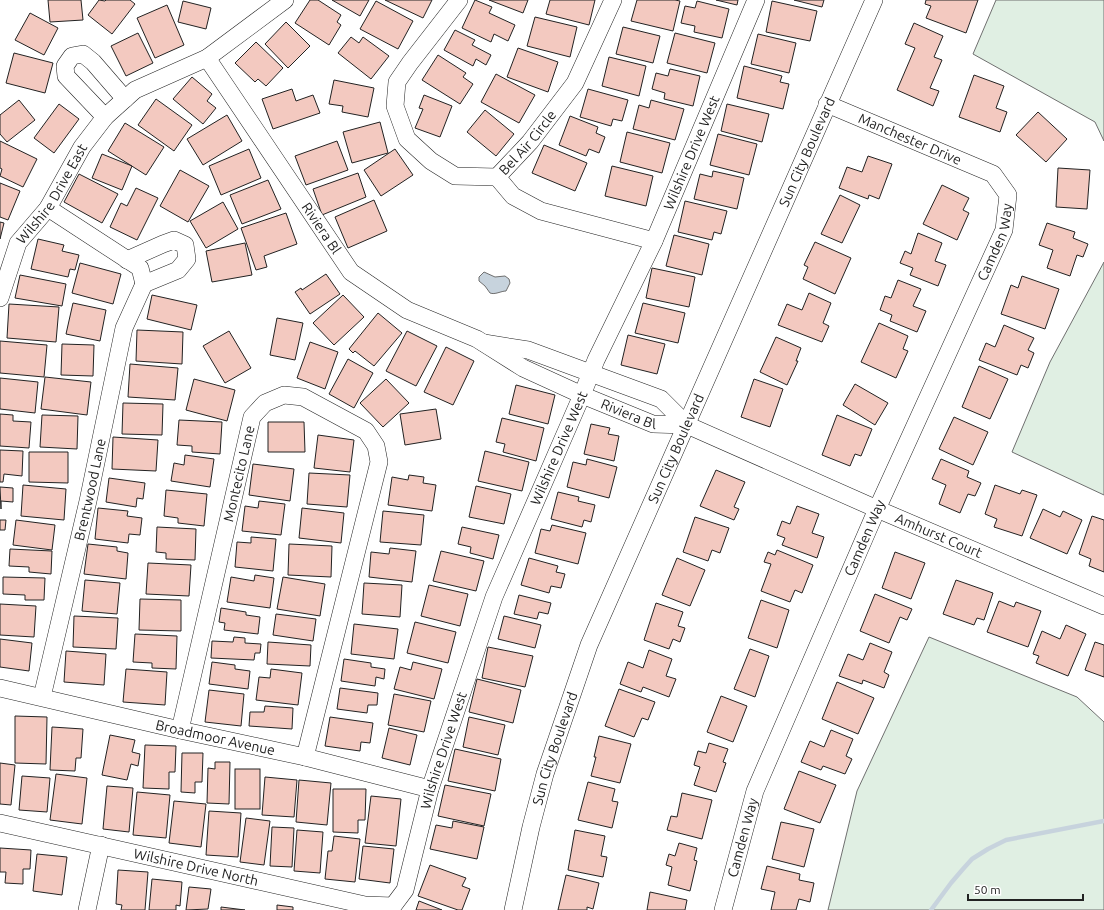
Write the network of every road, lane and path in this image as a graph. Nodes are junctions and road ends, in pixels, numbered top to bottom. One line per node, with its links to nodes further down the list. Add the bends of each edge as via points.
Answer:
1 (284, 0): 6 (street, Wilshire Drive East)
2 (459, 0): 11 (street, Bel Air Circle, via 397,82 395,106 407,139 431,161 455,176)
3 (613, 0): 11 (street, Bel Air Circle, via 575,83 530,142)
4 (756, 0): 13 (street, Wilshire Drive West)
5 (874, 0): 8 (street, Sun City Boulevard)
6 (207, 58): 7 (street, Wilshire Drive East, via 135,90); 17 (street, Riviera Bl, via 351,272 407,310)
7 (125, 99): 9 (street, Wilshire Drive East); 9 (street, via 93,62 83,54 72,56 65,66 66,76)
8 (827, 104): 10 (street, Manchester Drive); 20 (street, Sun City Boulevard)
9 (106, 117): 12 (street, Wilshire Drive East, via 82,147)
10 (993, 174): 21 (street, Camden Way, via 1008,195 1004,230)
11 (497, 177): 13 (street, via 513,196 541,211)
12 (48, 208): 14 (street); 16 (street, Wilshire Drive East, via 18,243)
13 (654, 241): 18 (street, Wilshire Drive West)
14 (127, 260): 15 (street, via 140,268); 15 (street, via 174,240 185,246 187,259 178,270)
15 (144, 284): 24 (street, Brentwood Lane, via 124,328 88,501)
16 (0, 298)
17 (484, 343): 18 (street, Riviera Bl, via 528,350); 19 (street, Riviera Bl, via 523,368)
18 (591, 373): 19 (street, Wilshire Drive West); 20 (street, Riviera Bl, via 660,399)
19 (582, 395): 20 (street, Riviera Bl, via 653,424); 27 (street, Wilshire Drive West, via 494,597)
20 (687, 425): 21 (street, Amhurst Court); 32 (street, Sun City Boulevard, via 589,645 545,774)
21 (877, 509): 22 (street, Amhurst Court); 33 (street, Camden Way, via 755,791)
22 (1104, 606)
23 (0, 688): 24 (street, Broadmoor Avenue)
24 (42, 697): 25 (street, Broadmoor Avenue)
25 (180, 730): 26 (street, Broadmoor Avenue); 26 (street, Montecito Lane, via 252,417 265,404 284,395 303,397 366,431 376,446 379,462)
26 (304, 756): 27 (street, Broadmoor Avenue)
27 (430, 789): 30 (street, Wilshire Drive West, via 405,890)
28 (0, 823): 29 (street, Wilshire Drive North)
29 (101, 845): 30 (street, Wilshire Drive North, via 365,905); 31 (street)
30 (393, 906)
31 (87, 910)
32 (513, 910)
33 (723, 910)

